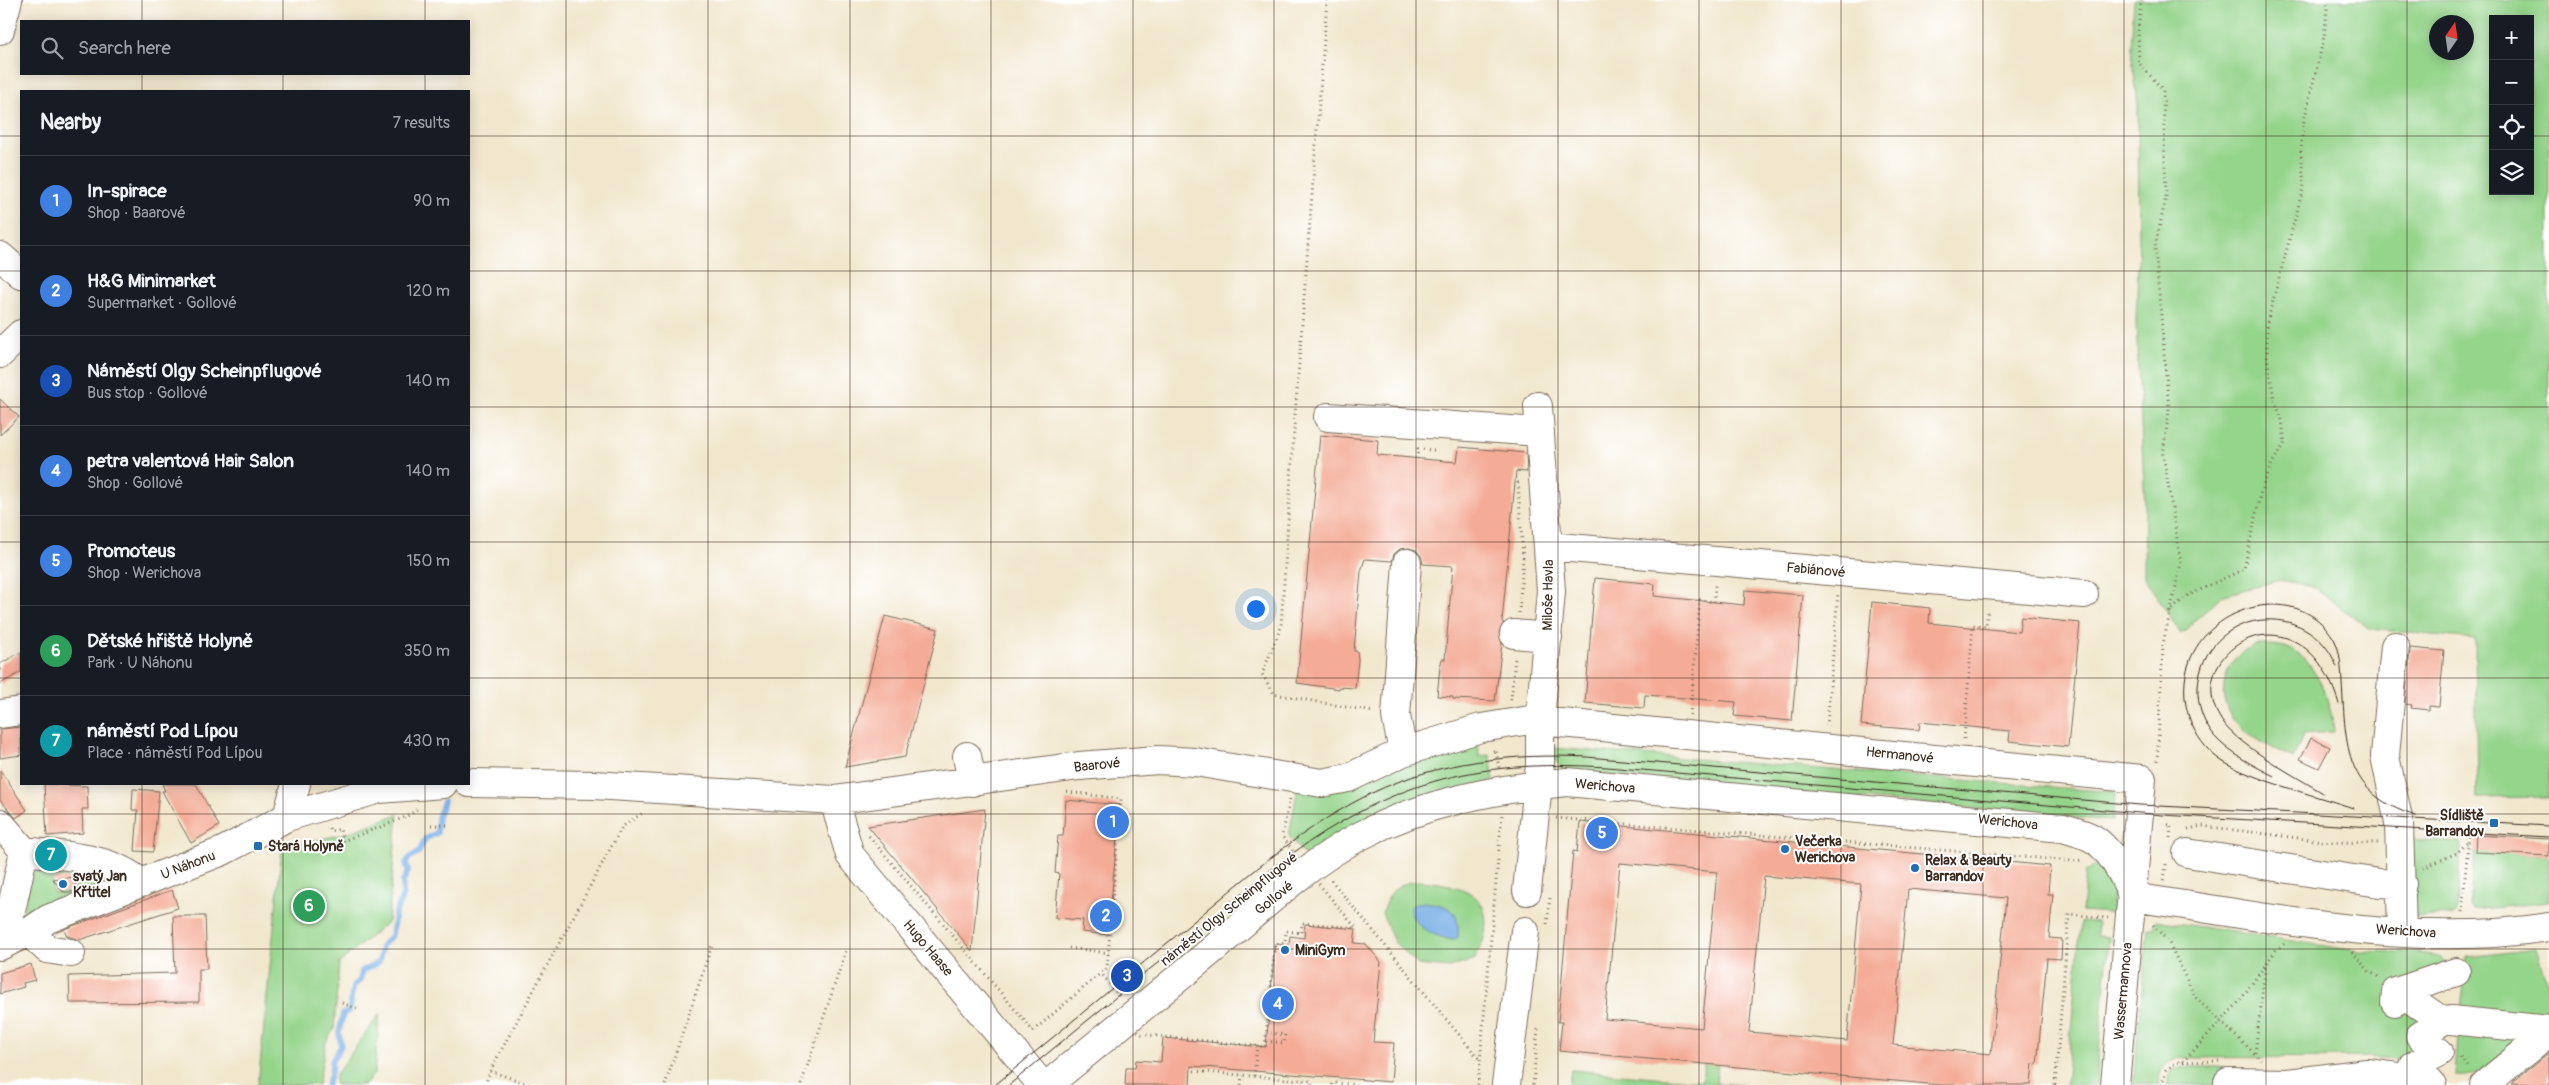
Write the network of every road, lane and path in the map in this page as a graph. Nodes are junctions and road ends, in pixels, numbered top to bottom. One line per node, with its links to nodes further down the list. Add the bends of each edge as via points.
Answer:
1 (8, 0): 5 (street)
2 (1327, 0): 26 (path, via 1281,627 1262,674 1274,694)
3 (2141, 0): 18 (path, via 2139,63 2163,90 2166,197 2155,247 2169,410 2163,454 2181,563)
4 (2328, 0): 18 (path, via 2324,37 2303,125 2304,185 2267,323 2267,357 2285,443 2272,463 2261,491 2244,568 2185,597)
5 (0, 30)
6 (0, 256): 7 (street)
7 (20, 273)
8 (20, 335): 9 (street)
9 (0, 354)
10 (1328, 417): 12 (street, Miloše Havla, via 1539,419)
11 (1525, 482): 19 (path, via 1518,483 1523,558)
12 (1548, 546): 16 (street, Fabiánové); 20 (street, Miloše Havla, via 1551,591)
13 (1408, 564): 26 (street)
14 (1716, 582): 25 (path, via 1714,602 1700,600)
15 (1838, 591): 28 (path)
16 (2084, 594)
17 (1988, 606): 30 (path, via 1986,626 1973,625)
18 (2169, 613): 32 (path, via 2163,644)
19 (1516, 634): 20 (street); 22 (path)
20 (1548, 638): 27 (street, Miloše Havla)
21 (2394, 646): 50 (street, via 2386,756)
22 (1510, 705)
23 (20, 711): 24 (street)
24 (0, 714)
25 (1690, 715)
26 (1396, 716): 31 (street)
27 (1540, 720): 29 (street, Baarové); 39 (street, Miloše Havla); 59 (street, Hermanové, via 2142,778)
28 (1827, 727)
29 (1481, 728): 31 (street, Baarové); 39 (path, via 1485,752 1496,750)
30 (1964, 740)
31 (1403, 752): 34 (street, Baarové, via 1338,781)
32 (2157, 769)
33 (1055, 770): 34 (street, Baarové, via 1105,754 1160,752 1195,762); 41 (street, Baarové, via 969,769); 72 (path, via 1121,798)
34 (1294, 780): 54 (path, via 1282,836)
35 (470, 783): 41 (street, Baarové, via 594,785 784,797)
36 (296, 785): 44 (street)
37 (430, 785): 38 (street, U Náhonu); 49 (path, via 414,814)
38 (378, 786): 44 (street, U Náhonu)
39 (1510, 798): 42 (street); 42 (path); 53 (street, Werichova, via 1567,782 2028,823 2063,828 2092,837); 54 (street, Gollové, via 1449,800 1402,816 1360,836); 89 (path)
40 (645, 811): 92 (path, via 622,827)
41 (837, 812): 81 (path, via 857,822); 86 (street, Hugo Haase, via 850,855)
42 (1533, 814): 53 (path, via 2073,861); 58 (street)
43 (2475, 814): 51 (path, via 2471,816)
44 (287, 817): 56 (street, U Náhonu, via 222,851)
45 (0, 823): 52 (street)
46 (431, 825): 47 (path)
47 (448, 825)
48 (2180, 837): 50 (path, via 2202,826 2331,842); 57 (street)
49 (343, 841)
50 (2400, 841): 57 (street)
51 (2469, 841): 57 (path, via 2457,853 2416,871); 64 (path)
52 (24, 851): 56 (street, via 107,863 123,869); 66 (street)
53 (2110, 857): 59 (street, Werichova, via 2127,881)
54 (1315, 874): 55 (path); 79 (street, Gollové); 79 (path, náměstí Olgy Scheinpflugové, via 1122,1011); 84 (path, via 1356,928 1302,923 1302,933 1286,931 1285,944 1275,944); 89 (path)
55 (1337, 874)
56 (141, 883): 62 (street, U Náhonu, via 48,919)
57 (2402, 884): 63 (street)
58 (1527, 891)
59 (2139, 912): 63 (street, Werichova); 80 (path, via 2168,941 2195,997); 111 (path, via 2069,914); 112 (street, Wassermannova)
60 (2549, 927): 64 (street, Werichova, via 2505,934)
61 (1525, 931): 110 (street)
62 (29, 932): 66 (street, U Náhonu); 71 (street, via 47,949)
63 (2402, 932): 64 (street, Werichova)
64 (2461, 935): 76 (street, via 2456,978)
65 (2290, 941): 73 (path)
66 (2, 944)
67 (712, 945): 101 (path)
68 (2356, 947): 76 (path, via 2347,946)
69 (847, 948): 102 (path)
70 (1070, 948): 72 (path)
71 (71, 953)
72 (1109, 953): 74 (path, via 1107,968)
73 (2266, 962): 80 (path); 88 (path)
74 (1101, 973): 75 (path); 81 (path)
75 (1106, 980)
76 (2397, 999): 87 (street)
77 (342, 1003): 78 (path)
78 (358, 1009)
79 (1128, 1020): 85 (path, via 1140,1034); 104 (street, Gollové)
80 (2221, 1022): 88 (path); 91 (path)
81 (1033, 1031): 86 (path)
82 (2549, 1031): 87 (street); 96 (street)
83 (1271, 1032): 84 (path, via 1285,1035 1284,1043)
84 (1266, 1041): 85 (path, via 1266,1047)
85 (1257, 1046): 95 (path)
86 (1011, 1049): 103 (street, Hugo Haase)
87 (2444, 1050): 96 (path); 98 (street, via 2367,1073)
88 (2255, 1054): 90 (path)
89 (1481, 1060): 109 (path)
90 (2262, 1060)
91 (2183, 1062)
92 (490, 1071): 99 (path); 100 (path)
93 (1194, 1071): 94 (path)
94 (1242, 1075): 95 (path); 105 (path)
95 (1254, 1076): 106 (path, via 1311,1081)
96 (2480, 1080)
97 (2228, 1082): 98 (street)
98 (2288, 1084)
99 (485, 1085)
100 (531, 1085)
101 (665, 1085)
102 (801, 1085)
103 (1042, 1085)
104 (1048, 1085)
105 (1242, 1085)
106 (1312, 1085)
107 (1332, 1085): 108 (path)
108 (1357, 1085)
109 (1478, 1085)
110 (1506, 1085)
111 (2055, 1085)
112 (2115, 1085)

